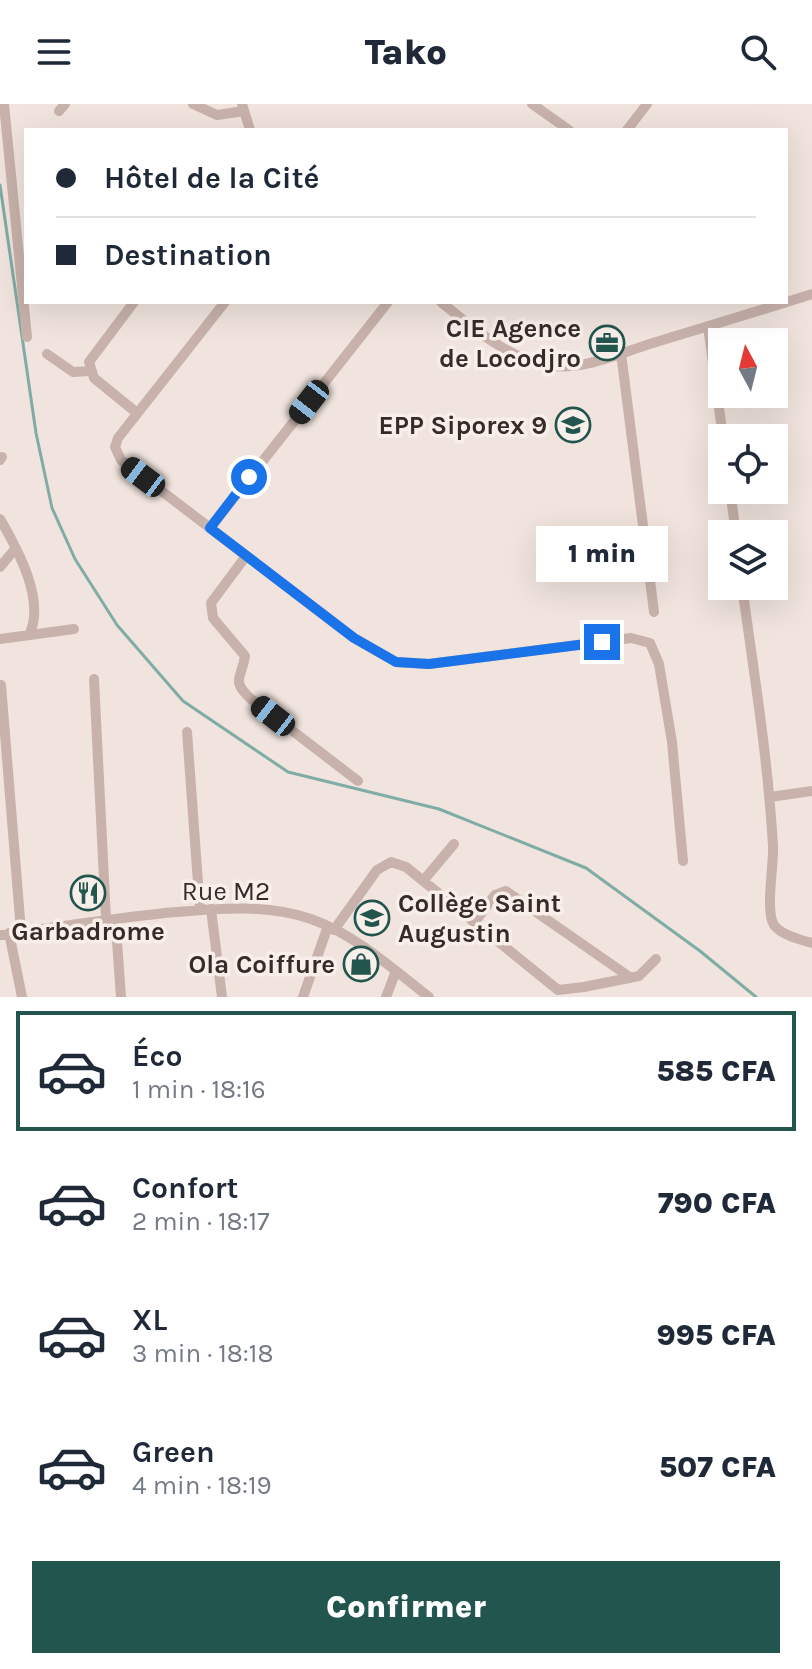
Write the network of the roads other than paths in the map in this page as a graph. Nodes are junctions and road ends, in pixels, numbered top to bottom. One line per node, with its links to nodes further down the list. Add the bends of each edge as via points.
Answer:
1 (4, 104): 9 (street)
2 (193, 104): 5 (street, via 217,115)
3 (532, 104): 7 (street)
4 (647, 104): 8 (street)
5 (243, 108): 6 (street)
6 (249, 128)
7 (566, 128)
8 (629, 128)
9 (4, 184): 18 (street)
10 (812, 294): 11 (street)
11 (788, 301)
12 (132, 304): 21 (street, via 94,354)
13 (223, 304): 22 (street)
14 (386, 304): 25 (street)
15 (444, 304): 19 (street, via 510,351 543,364 571,366)
16 (780, 304): 17 (street)
17 (708, 326): 19 (street); 23 (street)
18 (27, 337)
19 (621, 353): 30 (street)
20 (47, 354): 21 (street, via 73,372)
21 (90, 371): 22 (street)
22 (137, 413): 25 (street, via 118,438 117,454)
23 (721, 424)
24 (0, 519): 26 (street)
25 (210, 528): 27 (street)
26 (15, 549): 28 (street); 32 (street, via 34,596 35,622)
27 (246, 556): 37 (street, via 211,603 213,618 245,656 240,686); 41 (street, via 354,638 396,662 429,664 631,638 650,643 659,664 672,742)
28 (0, 567)
29 (744, 600): 39 (street)
30 (654, 612)
31 (74, 629): 32 (street)
32 (29, 635): 33 (street)
33 (0, 639)
34 (94, 679): 44 (street)
35 (1, 685): 47 (street)
36 (187, 732): 43 (street)
37 (358, 781)
38 (812, 791): 39 (street)
39 (770, 797): 49 (street, via 771,916 775,927)
40 (454, 844): 42 (street)
41 (683, 861)
42 (423, 881): 45 (street); 46 (street, via 399,863 383,865)
43 (205, 909): 44 (street, Rue M2); 46 (street, Rue M2, via 268,909); 56 (street)
44 (106, 919): 47 (street, Rue M2); 55 (street, via 116,928)
45 (474, 923): 52 (street, via 495,895 506,891); 53 (street)
46 (331, 928): 51 (street, Rue M2); 57 (street)
47 (21, 931): 48 (street, Rue M2)
48 (4, 934): 54 (street)
49 (812, 943)
50 (656, 959): 52 (street)
51 (396, 971): 58 (street); 59 (street, Rue M2)
52 (631, 978): 53 (street)
53 (554, 993)
54 (22, 997)
55 (121, 997)
56 (222, 997)
57 (303, 997)
58 (386, 997)
59 (429, 997)

